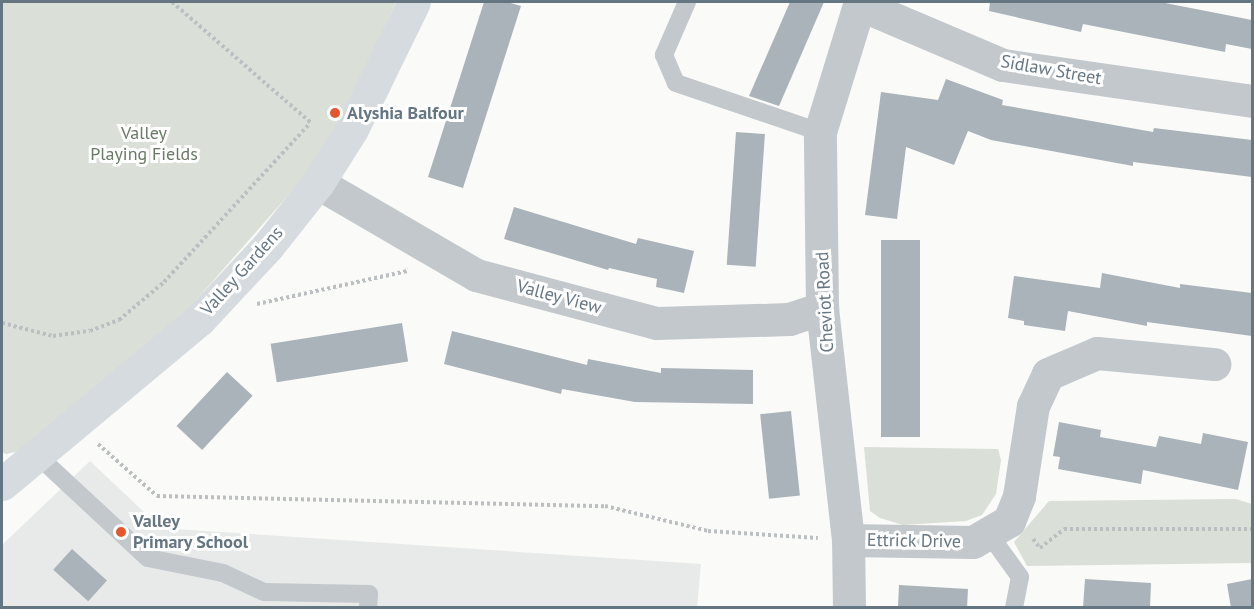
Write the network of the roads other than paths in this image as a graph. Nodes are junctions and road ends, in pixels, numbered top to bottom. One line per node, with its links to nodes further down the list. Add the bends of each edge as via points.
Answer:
1 (414, 2): 6 (street, Valley Gardens, via 352,129)
2 (687, 2): 5 (lane, via 664,55 676,83)
3 (860, 3): 4 (street, Sidlaw Street, via 1003,65); 5 (street, Cheviot Road)
4 (1252, 101)
5 (820, 132): 7 (street, Cheviot Road)
6 (318, 183): 7 (street, Valley View, via 476,274 657,324 789,319); 9 (street, Valley Gardens, via 214,305)
7 (822, 308): 12 (street, Cheviot Road)
8 (1214, 364): 11 (street, via 1097,353 1048,374 1033,406 1019,496)
9 (37, 455): 10 (street, Valley Gardens); 13 (lane, via 148,558 223,573)
10 (2, 484)
11 (999, 527): 12 (street, Ettrick Drive, via 972,542); 16 (lane, via 1020,577)
12 (848, 540): 15 (street, Cheviot Road)
13 (267, 600): 14 (lane, via 369,594)
14 (368, 608)
15 (849, 608)
16 (1014, 608)

